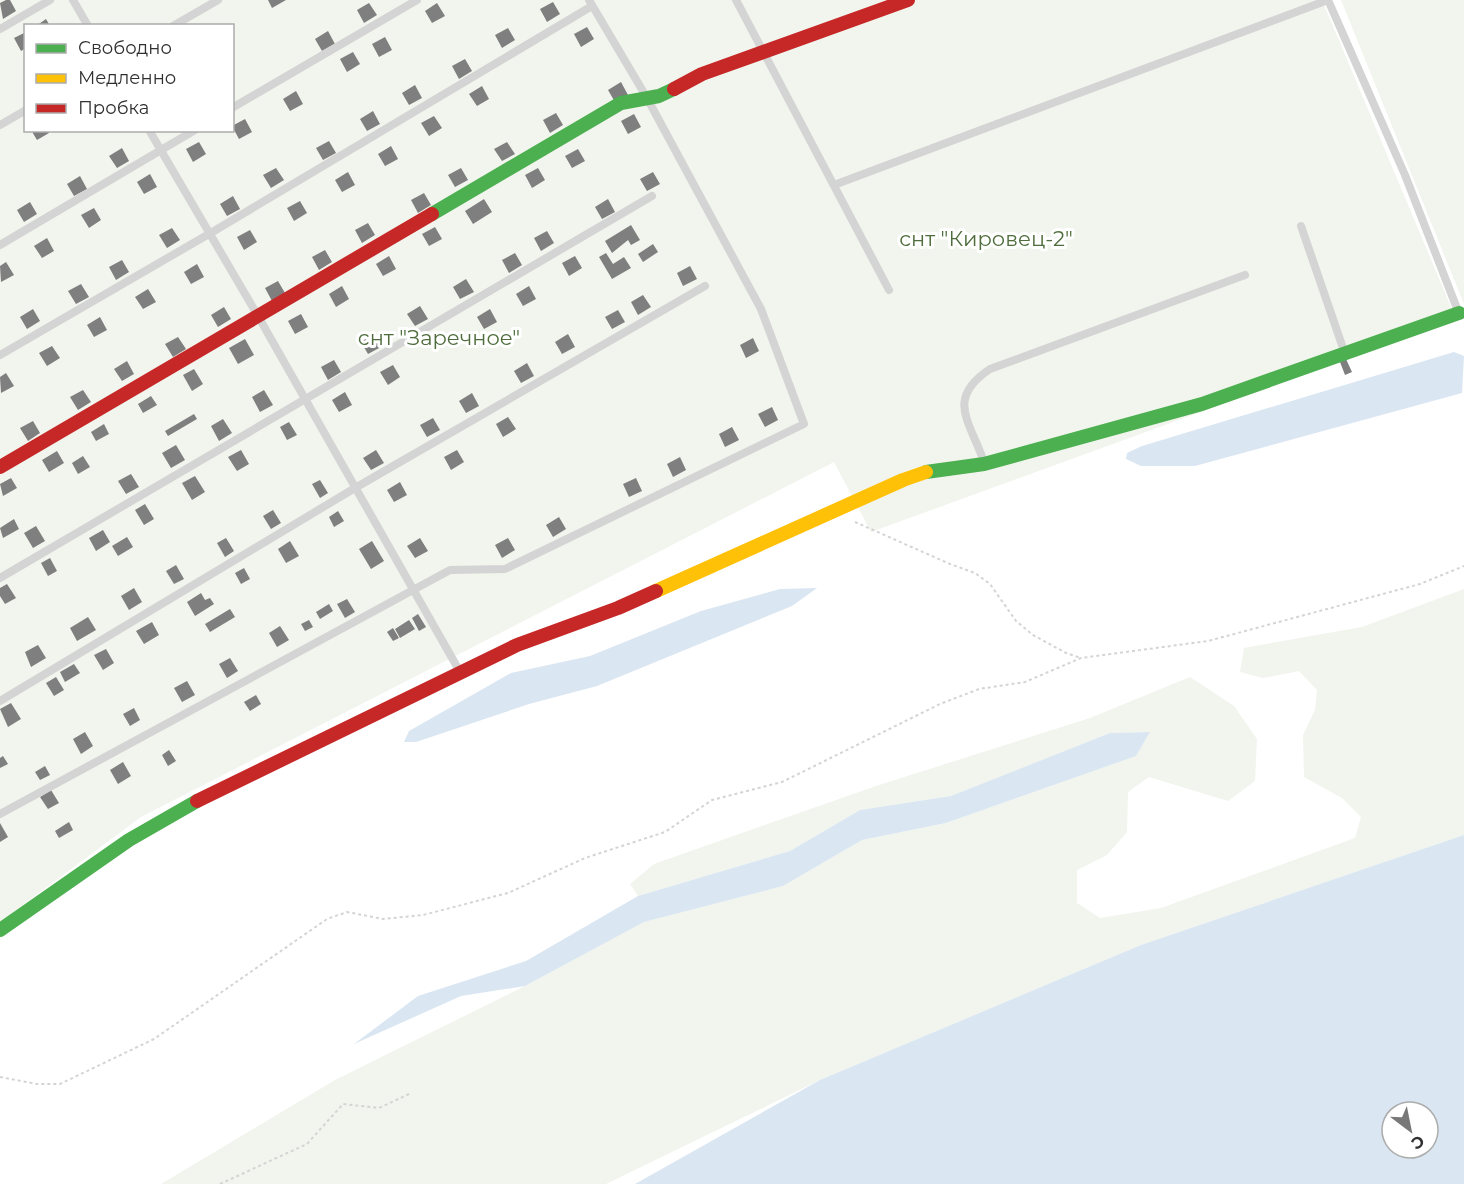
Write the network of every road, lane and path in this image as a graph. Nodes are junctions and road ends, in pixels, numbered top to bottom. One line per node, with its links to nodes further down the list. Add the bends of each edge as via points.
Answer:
1 (50, 0): 12 (lane)
2 (73, 0): 10 (lane)
3 (218, 0): 11 (lane)
4 (417, 0): 15 (lane)
5 (735, 0): 13 (lane)
6 (908, 0): 9 (street)
7 (1328, 0): 21 (lane); 29 (lane)
8 (590, 3): 14 (lane); 24 (lane)
9 (877, 4): 13 (street)
10 (87, 24)
11 (176, 24)
12 (0, 29)
13 (763, 53): 14 (street); 21 (lane)
14 (648, 98): 30 (street, via 621,103); 40 (lane, via 761,309 804,424 505,570 450,570)
15 (234, 107)
16 (24, 111): 17 (lane)
17 (0, 125)
18 (150, 132): 20 (lane)
19 (192, 132): 20 (lane)
20 (161, 151): 24 (lane); 25 (lane)
21 (834, 185): 28 (lane)
22 (652, 196): 33 (lane)
23 (1301, 226): 31 (lane)
24 (209, 234): 30 (lane); 32 (lane)
25 (0, 245)
26 (1245, 275): 34 (lane, via 990,369 973,380 964,394 964,412)
27 (705, 286): 36 (lane)
28 (889, 290)
29 (1461, 312): 31 (street)
30 (258, 316): 33 (lane); 35 (street)
31 (1344, 352): 34 (street, via 1202,404)
32 (0, 355)
33 (305, 399): 36 (lane); 39 (lane)
34 (984, 464): 42 (street, via 927,472 903,480 618,608 517,645)
35 (0, 467)
36 (355, 488): 40 (lane); 43 (lane)
37 (849, 520): 41 (path, via 975,573 990,584 1016,621 1066,653)
38 (1464, 566): 41 (path, via 1420,584 1208,641)
39 (0, 578)
40 (414, 591): 42 (lane); 44 (lane)
41 (1081, 658): 46 (path, via 1024,682 979,689 940,704 782,782 712,800 665,832 585,858 508,893 423,915 383,919 347,912 327,919 154,1039 60,1084)
42 (460, 674): 45 (street, via 156,822)
43 (0, 701)
44 (0, 813)
45 (0, 930)
46 (0, 1077)
47 (409, 1094): 48 (path, via 379,1108 343,1104 307,1144)
48 (220, 1184)

